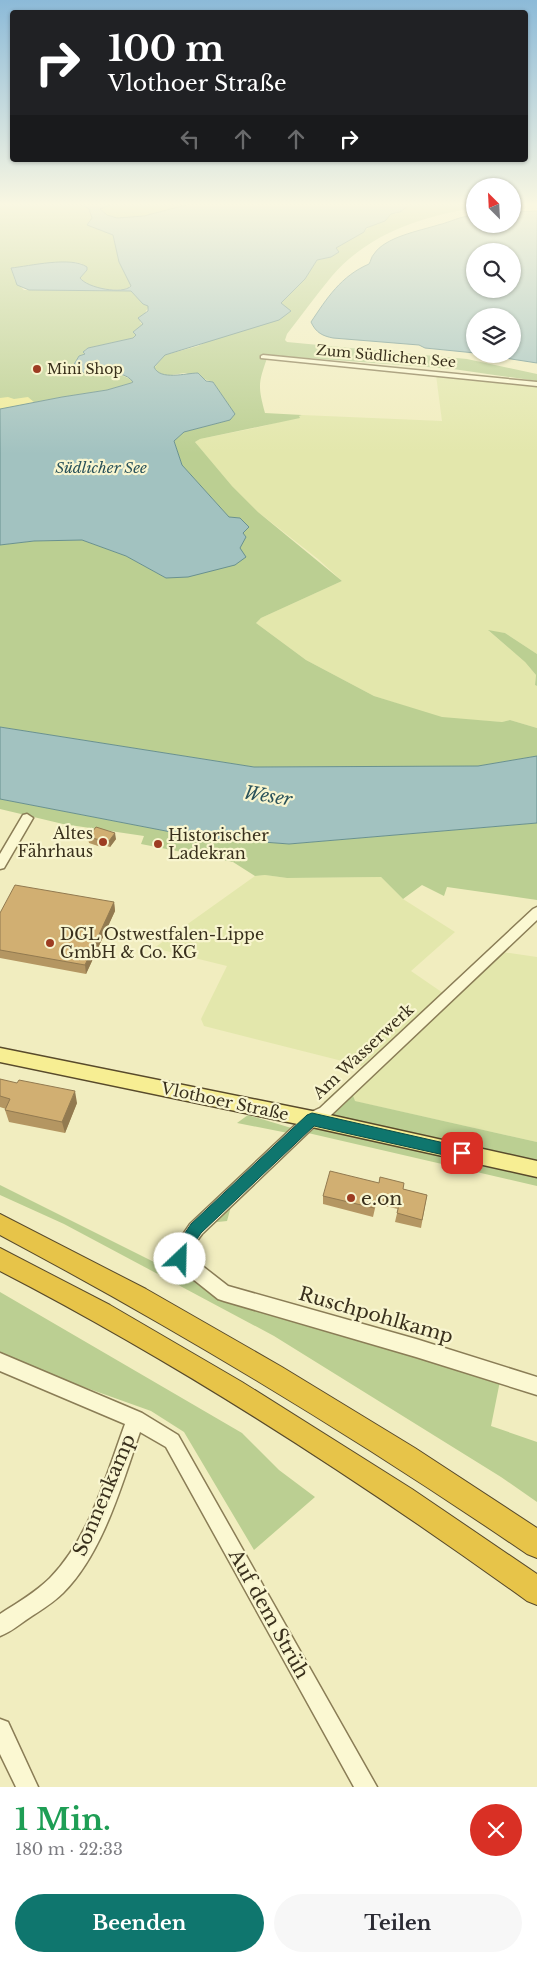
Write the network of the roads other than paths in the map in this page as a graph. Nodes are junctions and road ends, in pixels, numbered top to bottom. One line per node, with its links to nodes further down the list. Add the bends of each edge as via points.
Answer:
1 (264, 357): 2 (street, Zum Südlichen See)
2 (537, 384)
3 (28, 818): 4 (street)
4 (0, 865)
5 (537, 912): 7 (street, Am Wasserwerk, via 325,1112)
6 (0, 1055): 7 (main road, Vlothoer Straße)
7 (312, 1119): 8 (main road, Vlothoer Straße); 11 (street, Am Wasserwerk, via 196,1229 179,1252 180,1259)
8 (537, 1169)
9 (0, 1224): 15 (highway, via 180,1319 450,1485)
10 (0, 1259): 16 (highway, via 169,1351 360,1469)
11 (206, 1280): 13 (street, Ruschpohlkamp, via 224,1293)
12 (0, 1362): 14 (street)
13 (537, 1386)
14 (136, 1419): 19 (street, Sonnenkamp, via 94,1528 78,1559 56,1585); 22 (street, Auf dem Strüh, via 172,1441)
15 (537, 1544)
16 (514, 1574): 17 (highway); 18 (highway)
17 (537, 1591)
18 (537, 1601)
19 (0, 1626)
20 (0, 1730): 21 (street)
21 (27, 1787)
22 (366, 1787)

